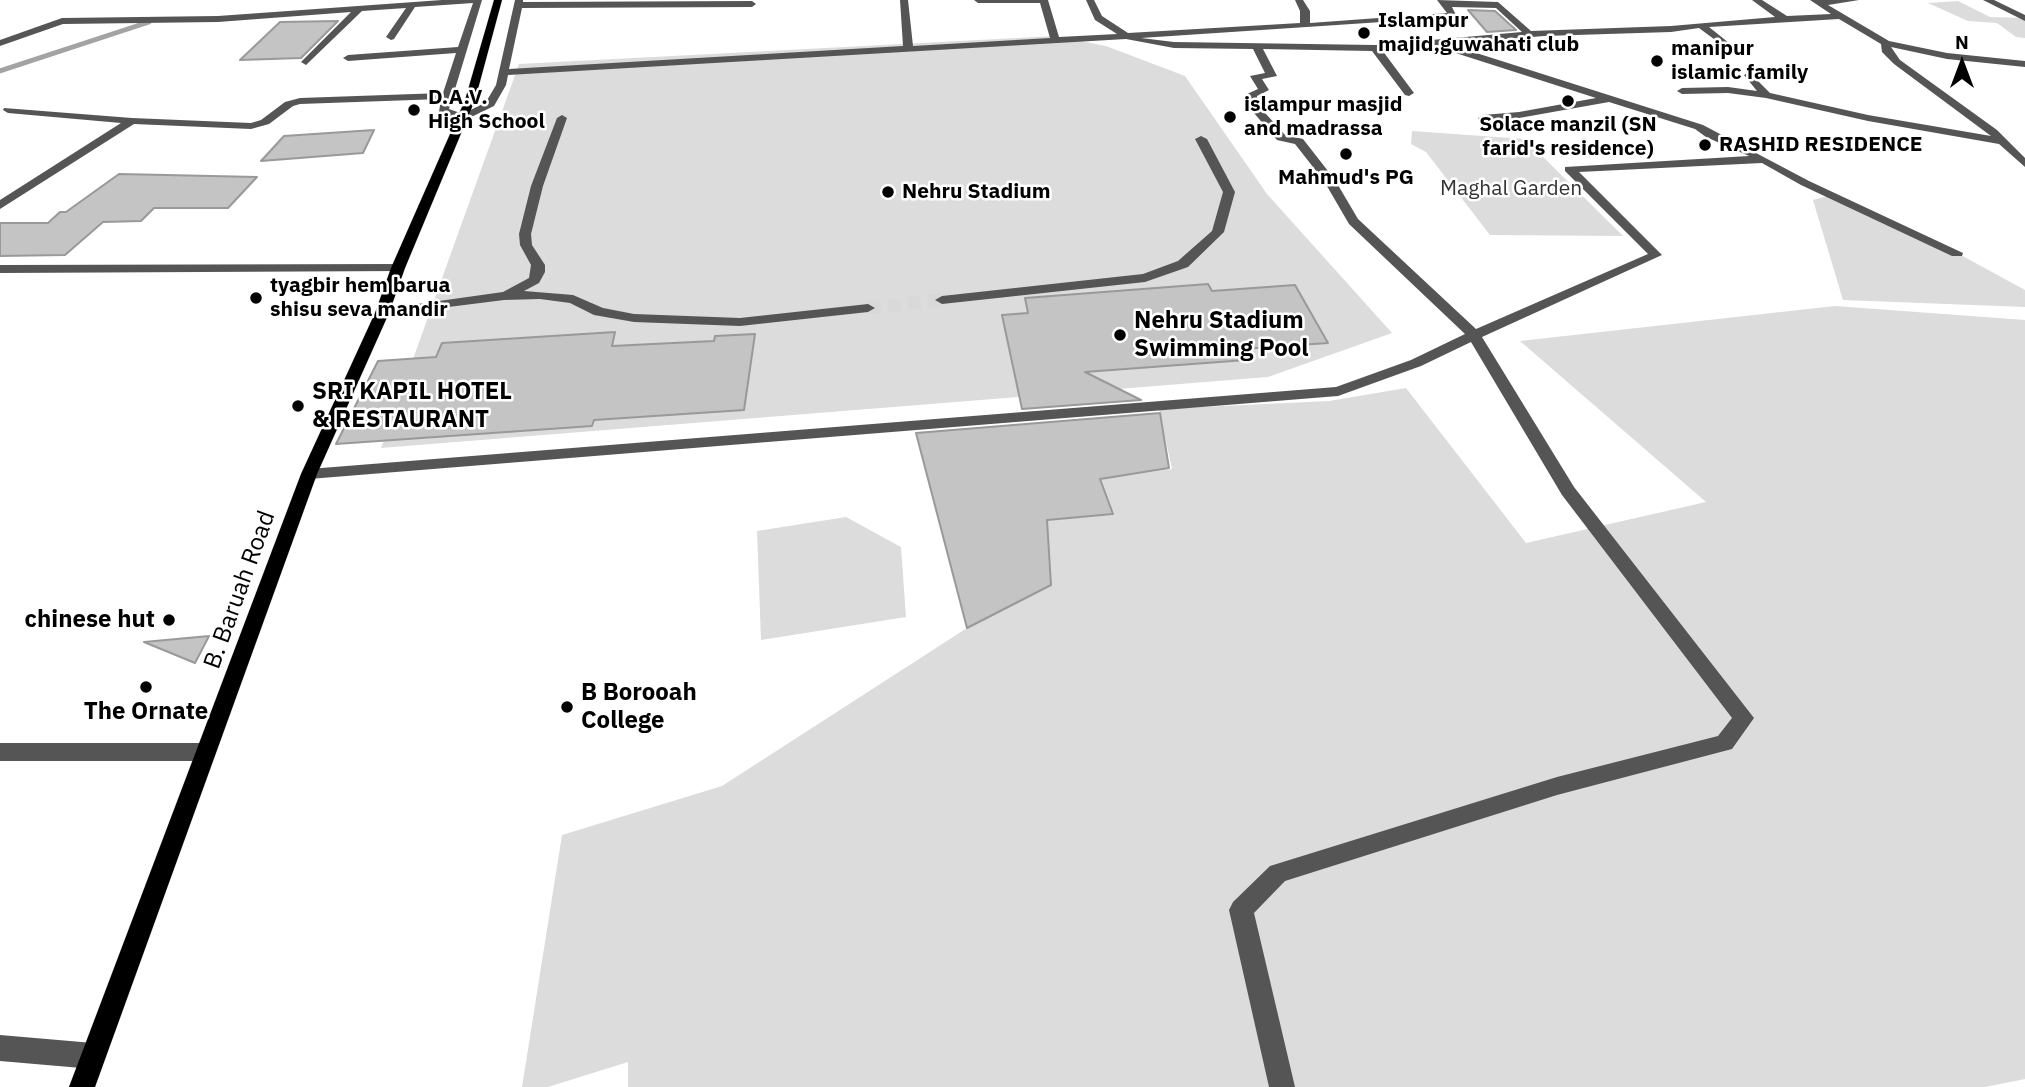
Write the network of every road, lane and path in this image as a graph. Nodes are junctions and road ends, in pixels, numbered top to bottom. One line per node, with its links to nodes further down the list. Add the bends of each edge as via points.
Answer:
1 (478, 0): 14 (street); 33 (street)
2 (498, 0): 45 (main road, B. Baruah Road)
3 (904, 0): 32 (street)
4 (978, 0): 5 (street)
5 (1044, 0): 25 (street)
6 (1090, 0): 23 (street, via 1098,18)
7 (1299, 0): 21 (street)
8 (1756, 0): 19 (street)
9 (1855, 0): 11 (street)
10 (1987, 0): 18 (street)
11 (1816, 1): 17 (street)
12 (1443, 2): 21 (street, via 1454,15); 22 (street, via 1498,5)
13 (518, 3): 15 (street); 37 (street)
14 (412, 5): 16 (street); 24 (street)
15 (752, 5)
16 (359, 9): 26 (street, via 218,19 62,20); 35 (street)
17 (1841, 16): 19 (street); 27 (street)
18 (2025, 18)
19 (1785, 19): 20 (street)
20 (1701, 25): 22 (street); 29 (street)
21 (1305, 26): 23 (street)
22 (1530, 35): 28 (street)
23 (1126, 36): 25 (street); 30 (street, via 1174,45)
24 (391, 37)
25 (1055, 40): 32 (street)
26 (0, 43)
27 (1886, 43): 36 (street, via 1947,56); 50 (street, via 1887,52 1897,62)
28 (1435, 44): 31 (street); 43 (street)
29 (1726, 45)
30 (1256, 46): 31 (street); 61 (street, via 1272,76 1255,76 1264,90 1252,94 1252,104 1281,138 1299,141 1353,221)
31 (1375, 48): 40 (street)
32 (908, 49): 37 (street)
33 (462, 50): 34 (street); 42 (street)
34 (348, 58)
35 (306, 62)
36 (2025, 64)
37 (506, 72): 45 (street, via 490,104)
38 (1749, 75): 41 (street)
39 (1682, 91): 41 (street)
40 (1409, 93)
41 (1766, 95): 50 (street)
42 (447, 96): 45 (street, via 443,110); 48 (street, via 300,101 251,126)
43 (1611, 99): 47 (street); 51 (street, via 1699,127)
44 (8, 110): 48 (street)
45 (463, 118): 55 (main road, B. Baruah Road)
46 (562, 118): 57 (street, via 525,234 538,272 534,280)
47 (1483, 118)
48 (132, 121): 53 (street)
49 (1201, 139): 58 (street, via 1229,192 1218,232 1183,264 1144,278)
50 (2001, 141): 52 (street)
51 (1764, 159): 54 (street, via 1805,183); 61 (street, via 1569,169 1656,255)
52 (2025, 164)
53 (0, 205)
54 (1957, 253)
55 (398, 268): 56 (street); 60 (main road, B. Baruah Road)
56 (1, 270)
57 (505, 296): 59 (street, via 573,299 599,312 634,318 740,322); 60 (street)
58 (942, 300)
59 (868, 308)
60 (382, 313): 62 (main road, B. Baruah Road)
61 (1474, 335): 62 (street, via 1416,363 1338,391); 68 (street, via 1568,491 1744,718 1725,743 1557,786 1278,873 1241,910)
62 (309, 474): 64 (main road, B. Baruah Road)
63 (0, 752): 64 (street)
64 (206, 752): 66 (main road, B. Baruah Road)
65 (0, 1048): 66 (street)
66 (93, 1056): 67 (main road, B. Baruah Road)
67 (82, 1087)
68 (1282, 1087)

